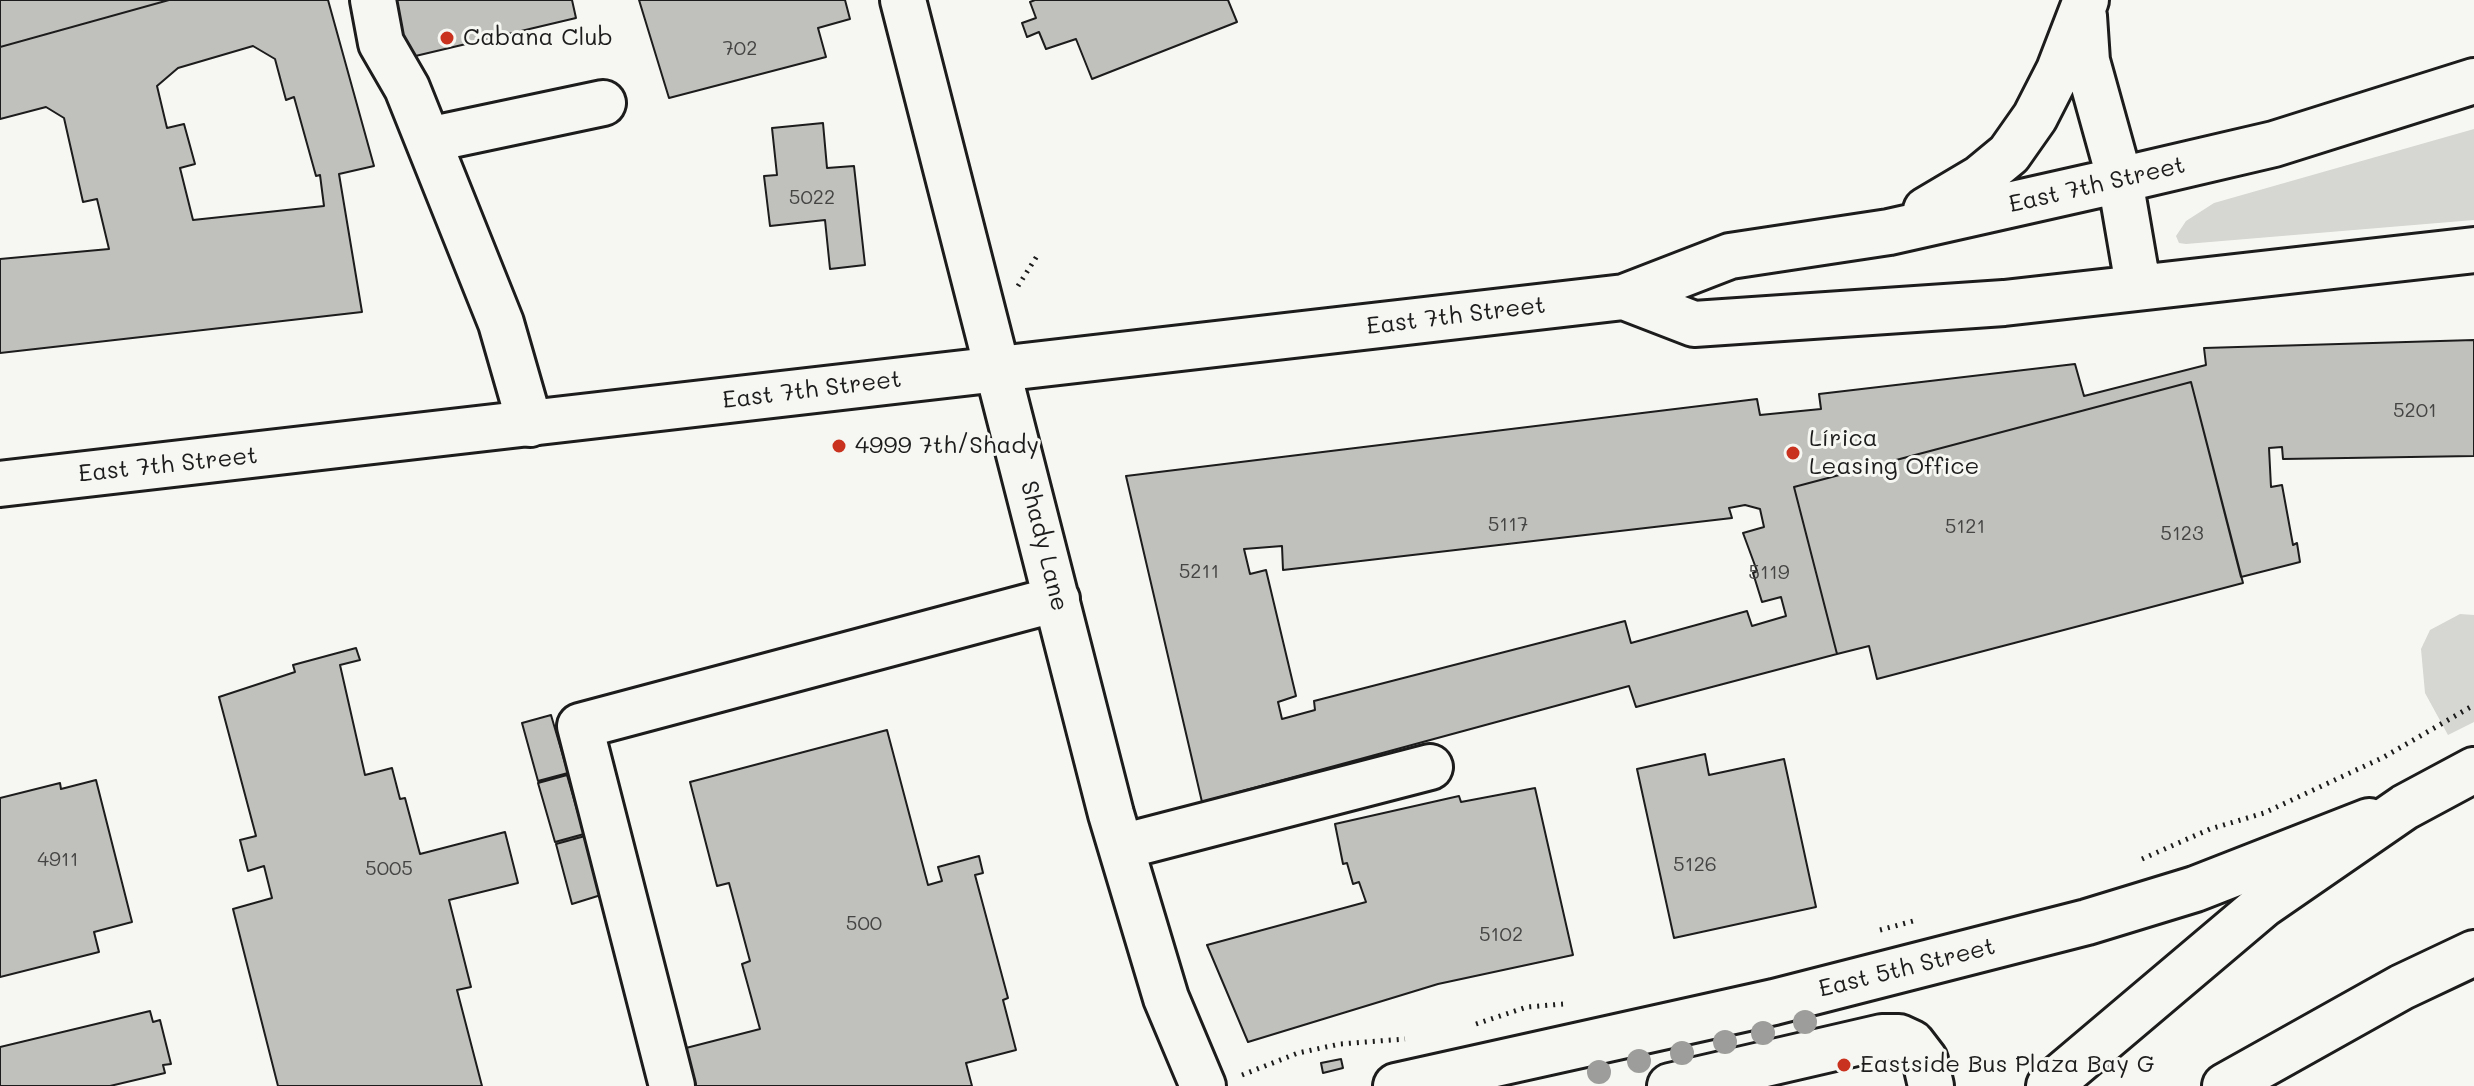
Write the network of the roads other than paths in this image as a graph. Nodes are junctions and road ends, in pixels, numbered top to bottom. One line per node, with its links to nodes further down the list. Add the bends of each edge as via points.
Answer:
1 (373, 0): 6 (main road, via 381,43)
2 (903, 0): 12 (main road, Shady Lane)
3 (2085, 3): 7 (main road, via 2087,61); 8 (main road, via 2059,70 2009,154 1980,178)
4 (2474, 81): 7 (main road, East 7th Street, via 2274,144)
5 (603, 103): 6 (main road)
6 (428, 140): 13 (main road, via 501,323)
7 (2120, 180): 8 (main road, East 7th Street); 10 (main road)
8 (1889, 232): 11 (main road, East 7th Street, via 1730,256)
9 (2474, 250): 10 (main road, East 7th Street)
10 (2138, 285): 11 (main road, East 7th Street, via 2004,303 1694,324)
11 (1624, 297): 12 (main road, East 7th Street)
12 (999, 368): 13 (main road, East 7th Street); 15 (main road, Shady Lane)
13 (530, 424): 14 (main road, East 7th Street)
14 (0, 484)
15 (1057, 599): 19 (main road, Shady Lane); 24 (main road, via 580,726)
16 (1430, 767): 19 (main road)
17 (2474, 770): 18 (main road)
18 (2405, 807): 25 (main road, East 5th Street, via 2195,889 2087,922 1774,1002); 28 (main road, via 2263,905)
19 (1121, 847): 23 (main road, Shady Lane, via 1166,998)
20 (2474, 953): 22 (main road)
21 (2474, 971): 22 (main road)
22 (2402, 987): 29 (main road)
23 (1222, 1080)
24 (672, 1086)
25 (1396, 1086)
26 (1670, 1086): 27 (main road, via 1882,1037 1912,1043 1925,1060)
27 (1931, 1086)
28 (2049, 1086)
29 (2225, 1086)

